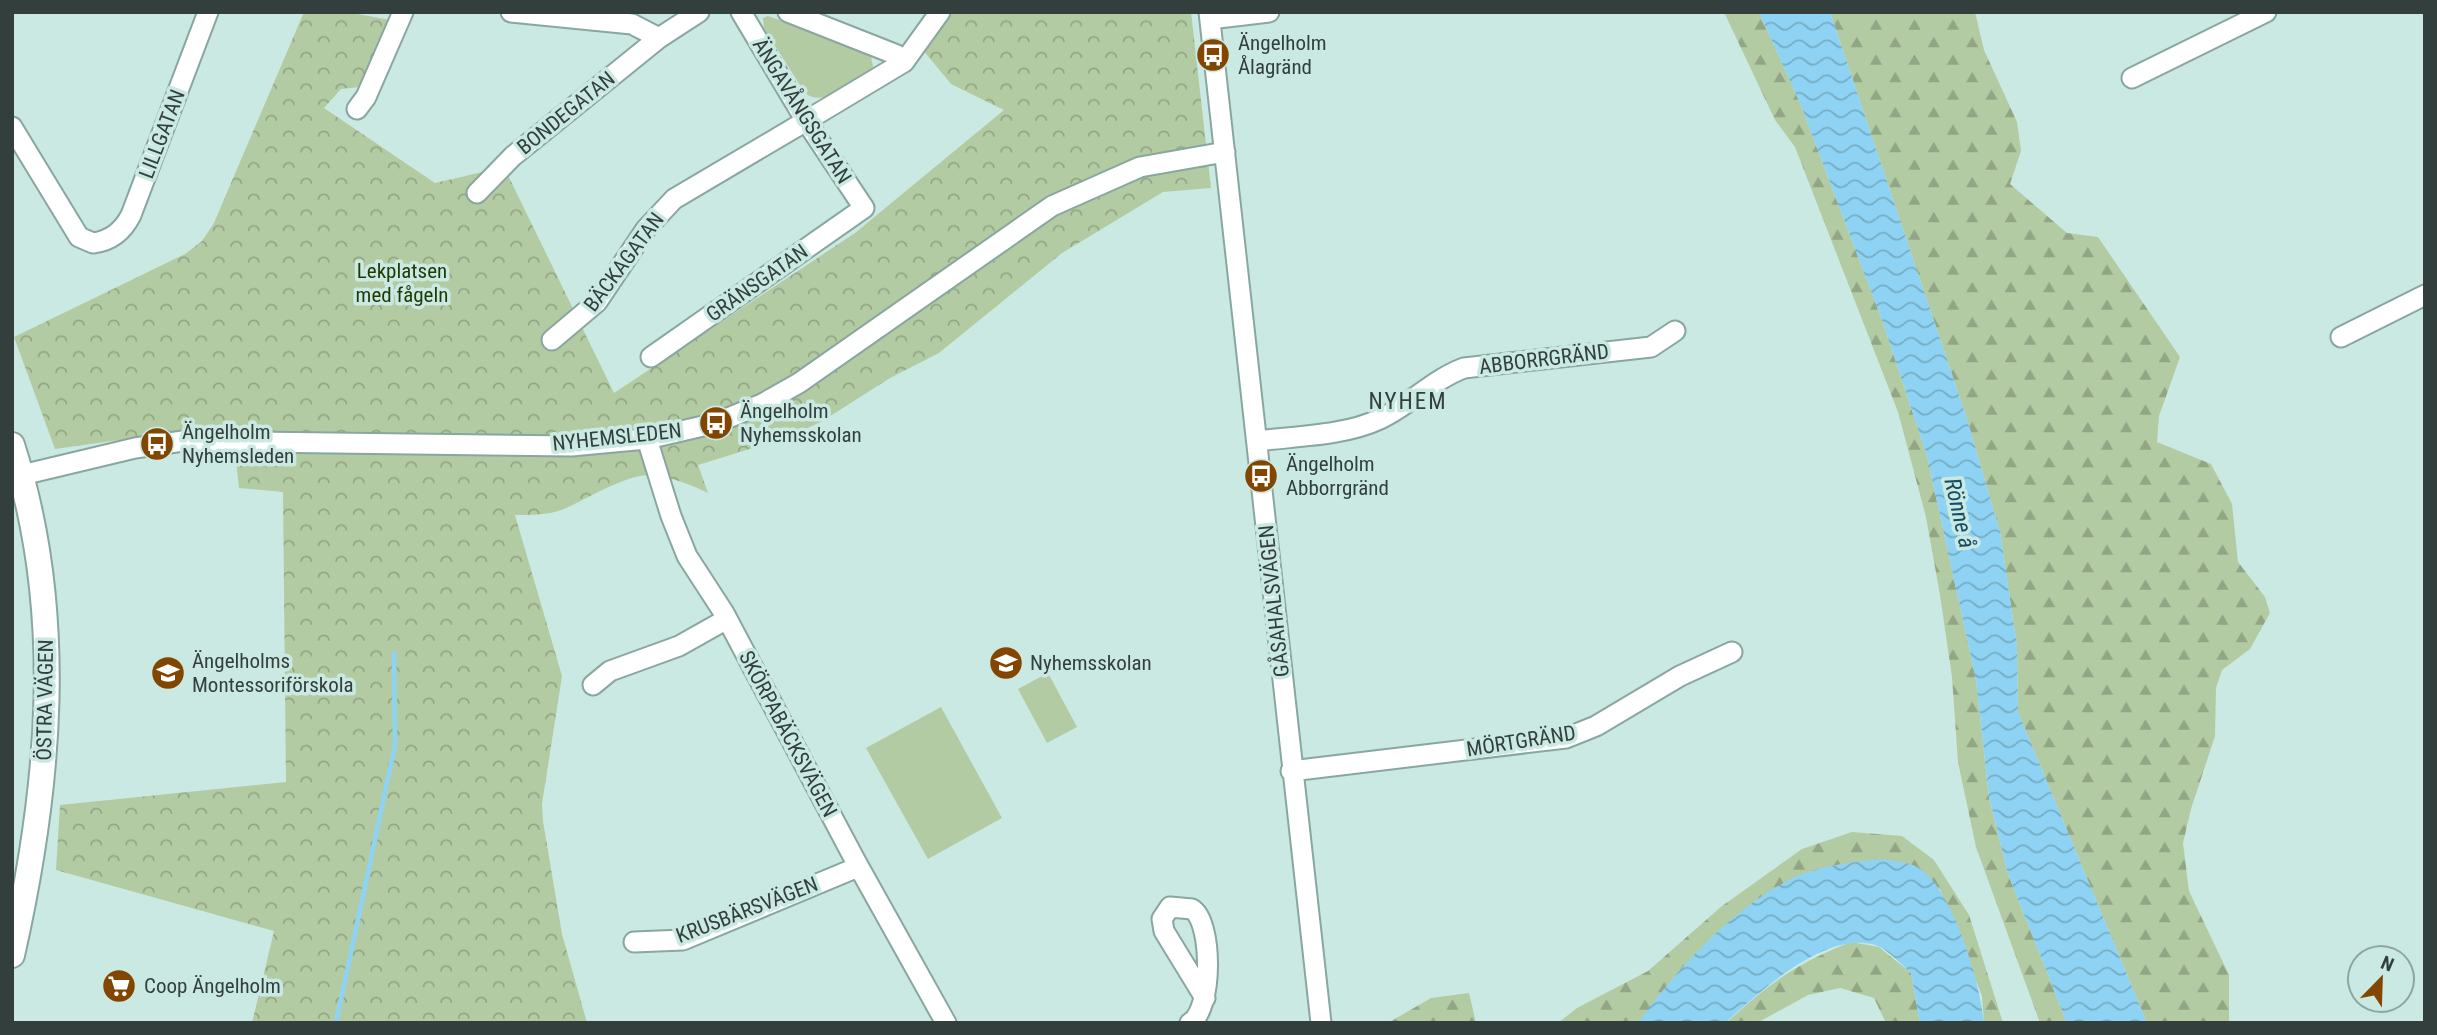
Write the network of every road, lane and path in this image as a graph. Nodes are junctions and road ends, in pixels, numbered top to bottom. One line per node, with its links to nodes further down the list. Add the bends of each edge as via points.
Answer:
1 (208, 12): 16 (street, LILLGATAN, via 131,215 118,232 100,242 85,241 76,234)
2 (403, 12): 14 (street, via 366,97)
3 (511, 12): 11 (street, via 632,24)
4 (699, 12): 11 (street, BONDEGATAN)
5 (741, 12): 15 (street, ÄNGAVÅNGSGATAN)
6 (788, 12): 12 (street, via 897,55)
7 (940, 12): 12 (street, BÄCKAGATAN)
8 (1269, 12): 10 (street)
9 (2266, 12): 13 (street)
10 (1209, 16): 17 (street, GÅSAHALSVÄGEN)
11 (659, 38): 18 (street, BONDEGATAN, via 513,156)
12 (904, 62): 15 (street, BÄCKAGATAN)
13 (2132, 78)
14 (356, 109)
15 (810, 118): 19 (street, ÄNGAVÅNGSGATAN); 23 (street, BÄCKAGATAN, via 674,199 646,229 597,302)
16 (12, 127)
17 (1225, 152): 25 (street, NYHEMSLEDEN, via 1140,167 1052,206 799,383 716,423); 26 (street, GÅSAHALSVÄGEN)
18 (477, 193)
19 (864, 208): 24 (street, GRÄNSGATAN)
20 (2425, 295): 22 (street)
21 (1675, 331): 26 (street, ABBORRGRÄND, via 1651,346 1464,368 1368,424)
22 (2341, 337)
23 (552, 340)
24 (651, 357)
25 (647, 439): 28 (street, NYHEMSLEDEN, via 572,446 183,441); 29 (street, SKÖRPABÄCKSVÄGEN, via 681,543)
26 (1256, 442): 32 (street, GÅSAHALSVÄGEN)
27 (12, 445): 28 (main road, ÖSTRA VÄGEN)
28 (22, 475): 35 (main road, ÖSTRA VÄGEN, via 46,626 47,736 38,830)
29 (727, 620): 31 (street, via 679,646 610,671); 33 (street, SKÖRPABÄCKSVÄGEN)
30 (1732, 652): 32 (street, MÖRTGRÄND, via 1566,738)
31 (593, 685)
32 (1291, 771): 39 (street, GÅSAHALSVÄGEN)
33 (858, 867): 34 (street, KRUSBÄRSVÄGEN, via 684,940); 37 (street, SKÖRPABÄCKSVÄGEN)
34 (634, 942)
35 (12, 955)
36 (1205, 998): 38 (street, via 1200,1014)
37 (946, 1023)
38 (1190, 1023)
39 (1321, 1023)

